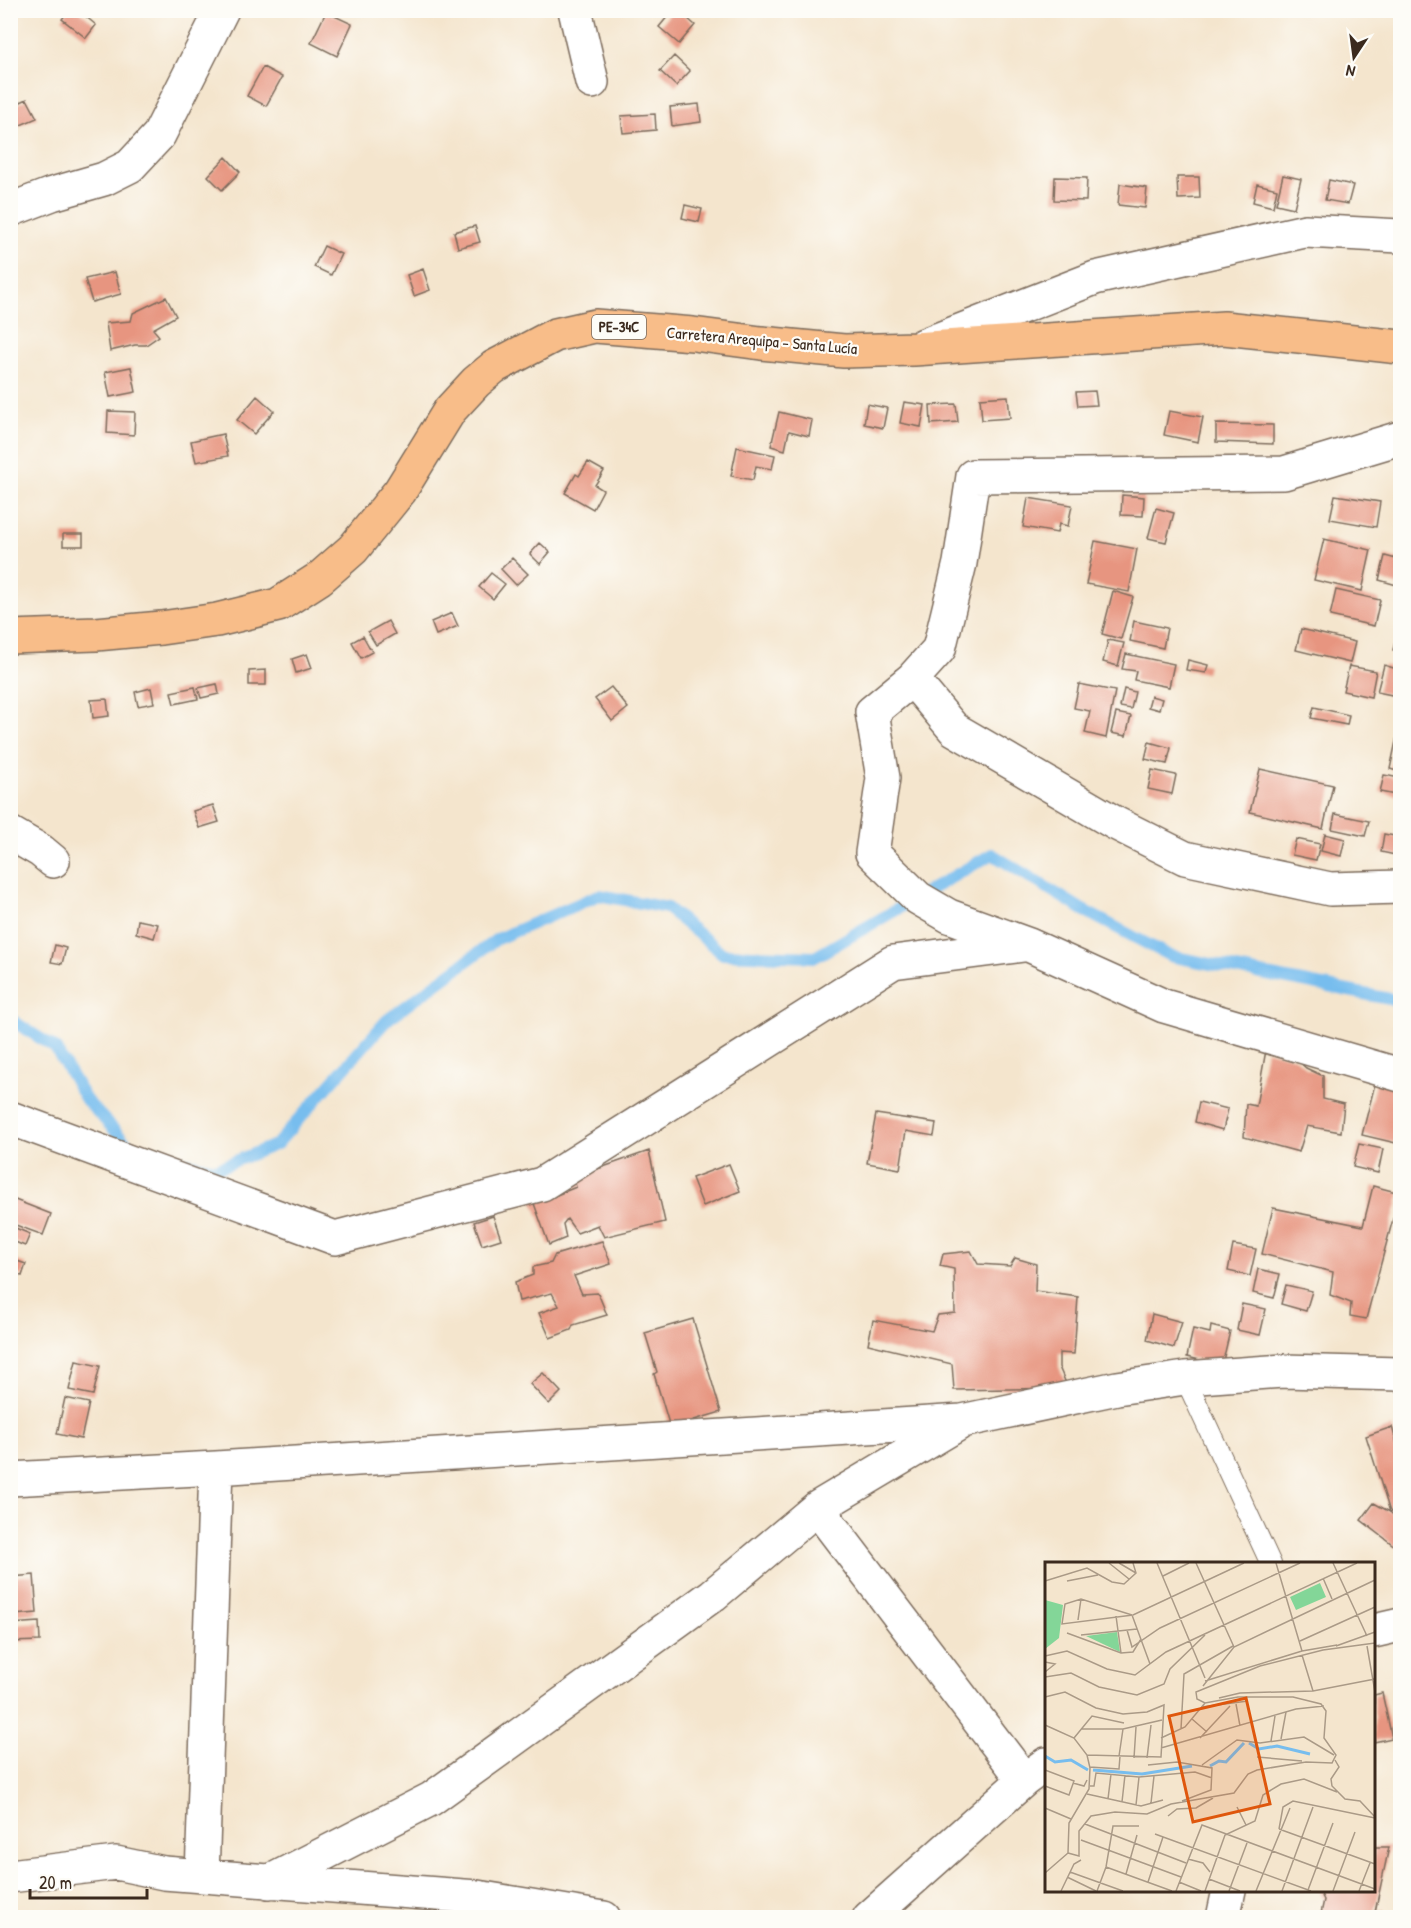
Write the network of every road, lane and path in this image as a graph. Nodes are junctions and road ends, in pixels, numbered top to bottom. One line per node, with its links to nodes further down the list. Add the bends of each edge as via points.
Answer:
1 (222, 10): 4 (street, via 159,135 130,166 104,179)
2 (575, 10): 3 (street)
3 (592, 82)
4 (10, 210)
5 (1401, 236): 7 (street, via 1305,231 1095,278)
6 (1401, 346): 7 (main road, Carretera Arequipa - Santa Lucía / PE-34C, via 1224,328)
7 (914, 349): 9 (main road, Carretera Arequipa - Santa Lucía / PE-34C, via 844,351 595,326 555,335 495,367 476,382 450,410 400,491 354,549 320,578 278,604 217,621 161,628)
8 (1401, 438): 10 (street, via 1284,473 973,476 960,563 939,649)
9 (10, 637)
10 (912, 679): 13 (street, via 954,729 1114,823 1185,858 1330,890); 14 (street, via 872,712 883,778 872,853 918,898 949,916)
11 (10, 833): 12 (street)
12 (53, 861)
13 (1401, 887)
14 (1029, 945): 15 (street, via 1164,1006); 16 (street, via 893,962 542,1184 335,1238)
15 (1401, 1075)
16 (10, 1118)
17 (1401, 1374): 18 (street, via 1283,1371)
18 (1185, 1378): 19 (street, via 1117,1388); 23 (lane)
19 (962, 1421): 20 (street); 22 (street)
20 (216, 1468): 21 (street); 28 (street)
21 (10, 1479)
22 (817, 1508): 26 (street); 29 (street, via 712,1594 431,1799)
23 (1271, 1562)
24 (1401, 1625): 25 (street)
25 (1375, 1631)
26 (1035, 1772): 32 (street)
27 (10, 1876): 28 (street, via 116,1863)
28 (202, 1876): 29 (street)
29 (269, 1882): 31 (street, via 477,1897)
30 (1228, 1892): 33 (street)
31 (604, 1917)
32 (869, 1917)
33 (1222, 1917)

